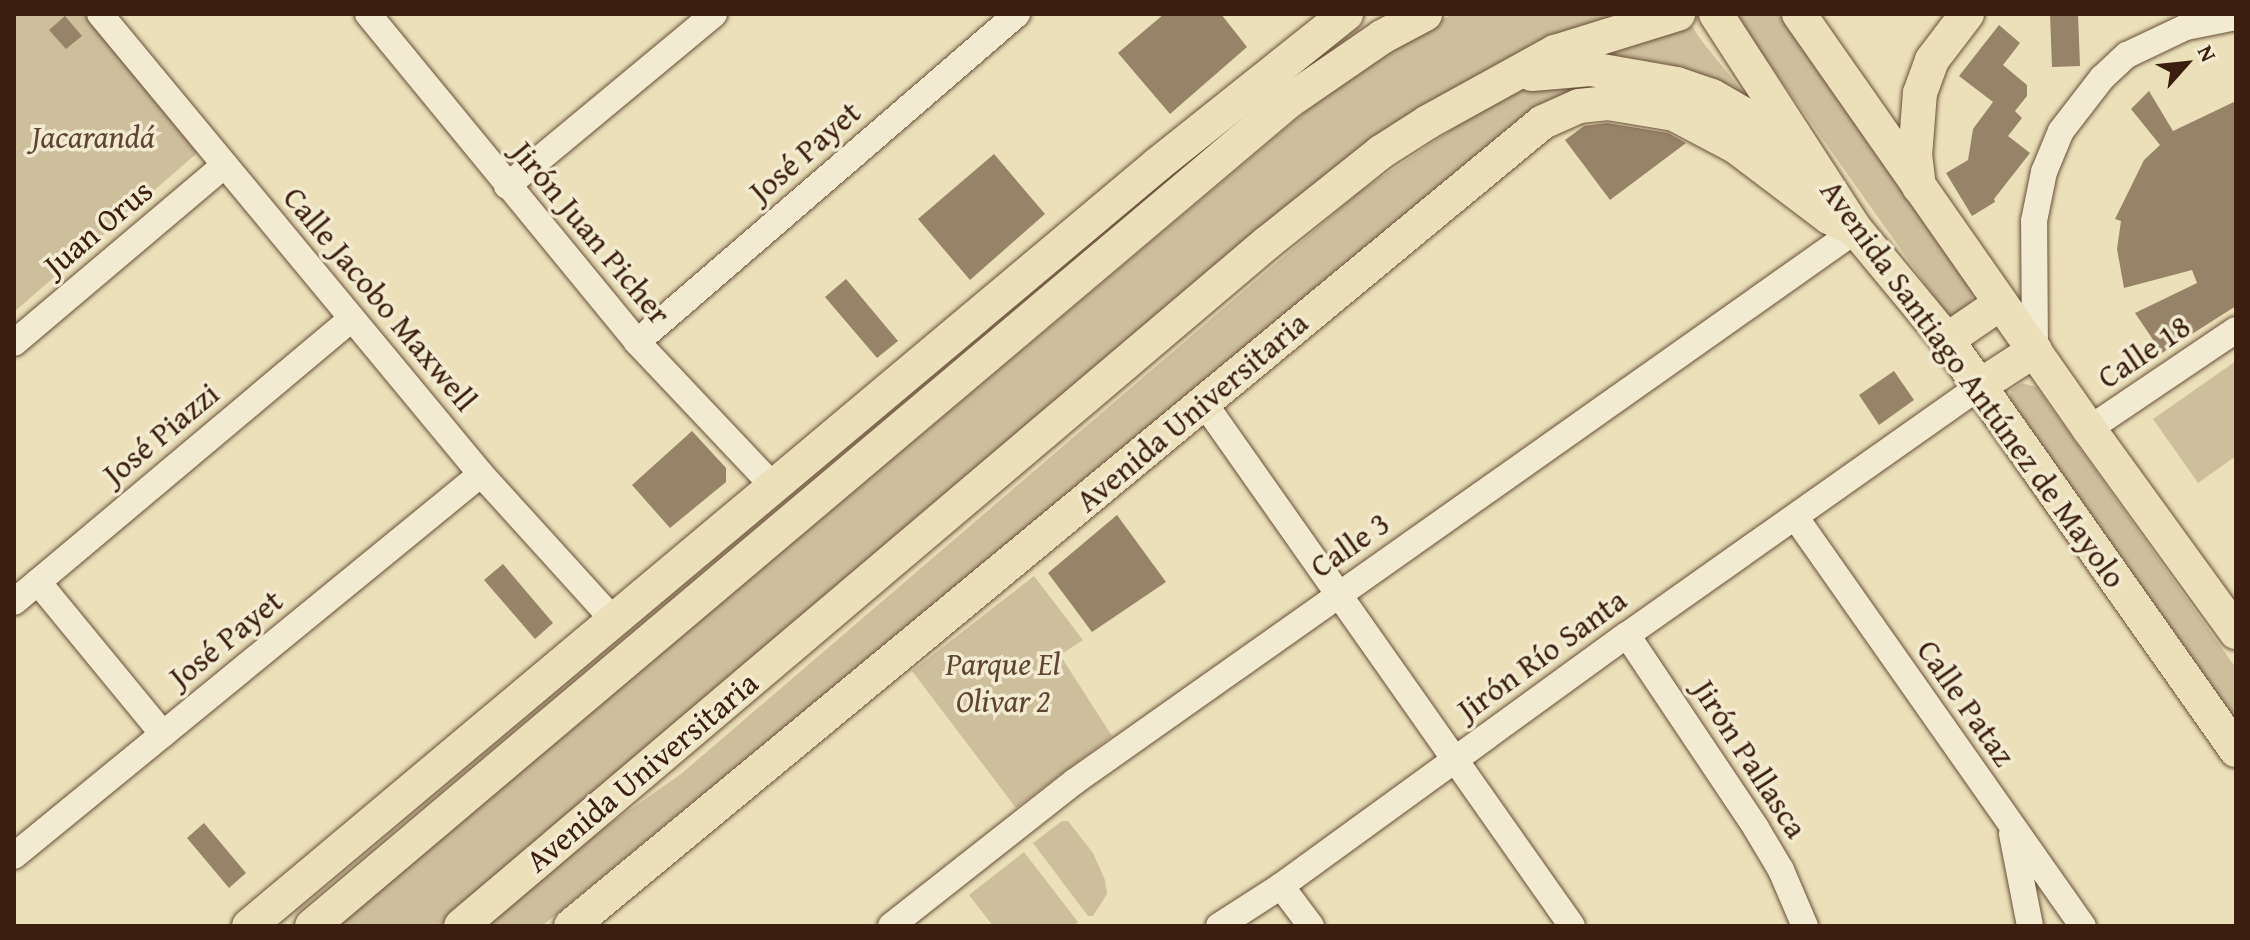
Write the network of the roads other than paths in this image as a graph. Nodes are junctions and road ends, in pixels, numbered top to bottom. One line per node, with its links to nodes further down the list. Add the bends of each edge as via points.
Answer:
1 (100, 14): 13 (street, Calle Jacobo Maxwell)
2 (714, 14): 15 (street)
3 (1017, 14): 23 (street, José Payet)
4 (1346, 14): 14 (main road)
5 (1425, 14): 17 (main road, via 1289,101)
6 (1678, 14): 12 (main road, Avenida Universitaria, via 1555,52)
7 (1716, 14): 18 (main road, Avenida Santiago Antúnez de Mayolo)
8 (1799, 14): 16 (main road, Avenida Santiago Antúnez de Mayolo)
9 (1967, 14): 16 (main road, via 1932,60 1920,93 1915,156)
10 (2236, 17): 25 (street, via 2186,27 2127,55 2061,131 2044,172 2034,221)
11 (380, 18): 15 (street, Jirón Juan Picher)
12 (1508, 78): 18 (main road, via 1591,69 1637,75 1712,96 1784,144); 48 (main road, Avenida Universitaria, via 1381,152 1267,243)
13 (225, 165): 20 (street, Calle Jacobo Maxwell); 24 (street, Juan Orus)
14 (1136, 183): 17 (main road); 26 (main road)
15 (507, 186): 23 (street, Jirón Juan Picher)
16 (1919, 187): 19 (main road, Avenida Santiago Antúnez de Mayolo)
17 (1160, 209): 27 (main road)
18 (1847, 217): 22 (main road, Avenida Santiago Antúnez de Mayolo); 29 (main road, Avenida Universitaria, via 1829,217 1735,146 1674,114 1608,103 1579,106 1543,122 1497,157); 35 (street, Calle 3)
19 (2001, 303): 22 (main road); 25 (main road, Avenida Santiago Antúnez de Mayolo)
20 (352, 318): 31 (street, Calle Jacobo Maxwell); 34 (street, José Piazzi)
21 (2236, 330): 30 (street, Calle 18)
22 (1947, 340): 28 (main road, Avenida Santiago Antúnez de Mayolo)
23 (637, 342): 32 (street, Jirón Juan Picher)
24 (14, 343)
25 (2035, 350): 28 (main road); 30 (main road, Avenida Santiago Antúnez de Mayolo)
26 (933, 352): 27 (main road); 32 (main road)
27 (957, 381): 47 (main road)
28 (1978, 387): 33 (street, Jirón Río Santa); 41 (main road, Avenida Santiago Antúnez de Mayolo)
29 (1204, 403): 35 (street); 49 (main road, Avenida Universitaria)
30 (2089, 429): 38 (main road, Avenida Santiago Antúnez de Mayolo)
31 (481, 474): 37 (street, Calle Jacobo Maxwell); 40 (street, José Payet)
32 (773, 486): 37 (main road)
33 (1796, 518): 39 (street, Jirón Río Santa); 43 (street, Calle Pataz)
34 (38, 582): 36 (street, José Piazzi); 40 (street)
35 (1338, 595): 42 (street); 50 (street, Calle 3, via 1074,782)
36 (14, 602)
37 (615, 622): 46 (main road)
38 (2236, 632)
39 (1627, 635): 42 (street, Jirón Río Santa); 54 (street, Jirón Pallasca, via 1756,828)
40 (163, 734): 44 (street, José Payet)
41 (2236, 750)
42 (1457, 759): 45 (street, Jirón Río Santa); 53 (street)
43 (2011, 826): 55 (street); 56 (street, Calle Pataz)
44 (14, 856)
45 (1281, 886): 51 (street, Jirón Río Santa); 52 (street)
46 (249, 926)
47 (312, 926)
48 (461, 926)
49 (571, 926)
50 (891, 926)
51 (1219, 926)
52 (1311, 926)
53 (1572, 926)
54 (1805, 926)
55 (2030, 926)
56 (2083, 926)

